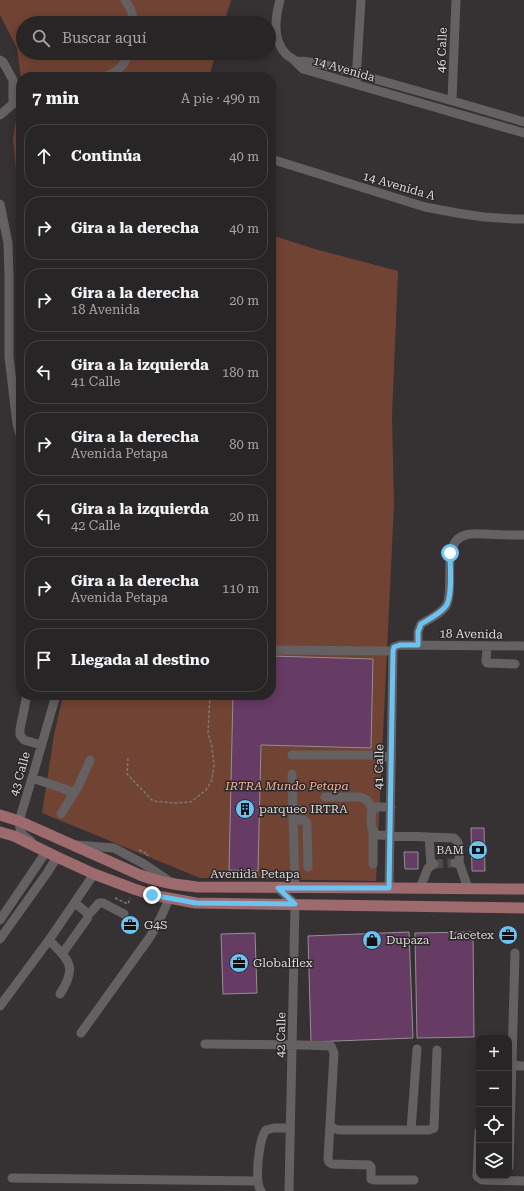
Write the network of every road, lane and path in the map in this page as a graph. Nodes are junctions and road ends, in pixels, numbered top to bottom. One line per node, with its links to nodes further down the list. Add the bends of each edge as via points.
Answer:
1 (125, 0): 5 (street)
2 (280, 0): 8 (street, via 277,12 277,39 286,54)
3 (361, 0): 10 (street)
4 (456, 0): 13 (street, 46 Calle)
5 (132, 16)
6 (0, 60): 12 (street, via 13,80)
7 (127, 60): 9 (street)
8 (296, 61): 10 (street, 14 Avenida, via 307,61); 11 (street, 14 Avenida, via 303,69)
9 (115, 72)
10 (357, 74): 11 (street); 13 (street, 14 Avenida)
11 (356, 85): 17 (street, 14 Avenida)
12 (16, 96)
13 (452, 100): 16 (street, 14 Avenida)
14 (16, 103): 15 (street)
15 (0, 115)
16 (524, 122)
17 (524, 133)
18 (276, 161): 20 (street, 14 Avenida A, via 425,207 484,217)
19 (0, 204): 21 (street, via 8,243 9,357)
20 (524, 219)
21 (16, 424)
22 (524, 535): 23 (street, via 466,534 457,538 450,553 450,590 447,605 421,624)
23 (418, 645): 24 (street, 18 Avenida); 26 (street, 18 Avenida, via 400,645)
24 (487, 646): 25 (street, 18 Avenida); 28 (street, via 487,663)
25 (524, 646)
26 (394, 649): 27 (street, 18 Avenida); 35 (street, 41 Calle)
27 (276, 650)
28 (515, 664)
29 (26, 700): 32 (street, via 20,735 24,740)
30 (54, 700): 32 (street, 43 Calle)
31 (210, 700): 34 (path, via 208,733 214,765 212,780 206,790 190,802 153,801 127,774)
32 (41, 744): 38 (street, 43 Calle)
33 (292, 755): 35 (street, via 376,755)
34 (128, 758)
35 (391, 758): 41 (street, 41 Calle)
36 (90, 760): 39 (street)
37 (292, 774): 45 (street)
38 (32, 778): 39 (street); 46 (street, 43 Calle)
39 (74, 793): 43 (street)
40 (325, 797): 42 (street, via 360,797)
41 (391, 807): 42 (street); 49 (street, 41 Calle)
42 (373, 809): 48 (street)
43 (61, 814)
44 (0, 815): 46 (main road, Avenida Petapa)
45 (293, 820): 54 (street, via 304,820 307,823); 57 (street)
46 (19, 821): 51 (street, via 22,835); 56 (main road, Avenida Petapa, via 155,881 197,887)
47 (0, 832): 51 (main road)
48 (373, 832): 49 (street, via 378,835); 53 (street)
49 (390, 835): 50 (street); 58 (street, 41 Calle)
50 (429, 837): 59 (street, via 433,865 424,875); 60 (street, via 457,840 459,844 456,863)
51 (45, 851): 52 (main road); 70 (street)
52 (57, 857): 55 (main road); 71 (street)
53 (373, 864)
54 (308, 867)
55 (94, 874): 63 (main road); 64 (street)
56 (278, 888): 57 (main road, Avenida Petapa); 66 (street)
57 (295, 888): 58 (main road, Avenida Petapa)
58 (389, 888): 59 (main road, Avenida Petapa)
59 (420, 888): 60 (main road, Avenida Petapa)
60 (468, 888): 61 (main road, Avenida Petapa)
61 (524, 889)
62 (111, 897): 65 (path)
63 (169, 899): 66 (main road, via 196,903); 77 (street, via 150,937)
64 (74, 903): 68 (street); 72 (street)
65 (128, 904)
66 (295, 904): 67 (main road); 80 (street, 42 Calle)
67 (524, 908)
68 (89, 913): 69 (street, via 100,902); 74 (street)
69 (124, 914)
70 (0, 920)
71 (0, 939)
72 (49, 940): 74 (street); 76 (street)
73 (515, 952): 78 (street)
74 (62, 954): 75 (street, via 70,970 68,982)
75 (60, 994)
76 (0, 1006)
77 (82, 1033)
78 (511, 1035)
79 (205, 1044): 80 (street)
80 (293, 1044): 86 (street, via 333,1048); 87 (street, 42 Calle)
81 (417, 1049): 88 (street)
82 (437, 1050): 88 (street, via 434,1128)
83 (512, 1065): 84 (street)
84 (524, 1066)
85 (510, 1071): 89 (street)
86 (330, 1124): 88 (street, via 336,1130); 92 (street, via 329,1162 369,1165 371,1179 374,1180)
87 (290, 1128): 93 (street, via 274,1128 266,1130 263,1134 258,1158); 96 (street, 42 Calle)
88 (411, 1130)
89 (509, 1143)
90 (12, 1178): 93 (street)
91 (512, 1179): 94 (street)
92 (414, 1180)
93 (258, 1181): 95 (street)
94 (524, 1181)
95 (261, 1191)
96 (289, 1191)

